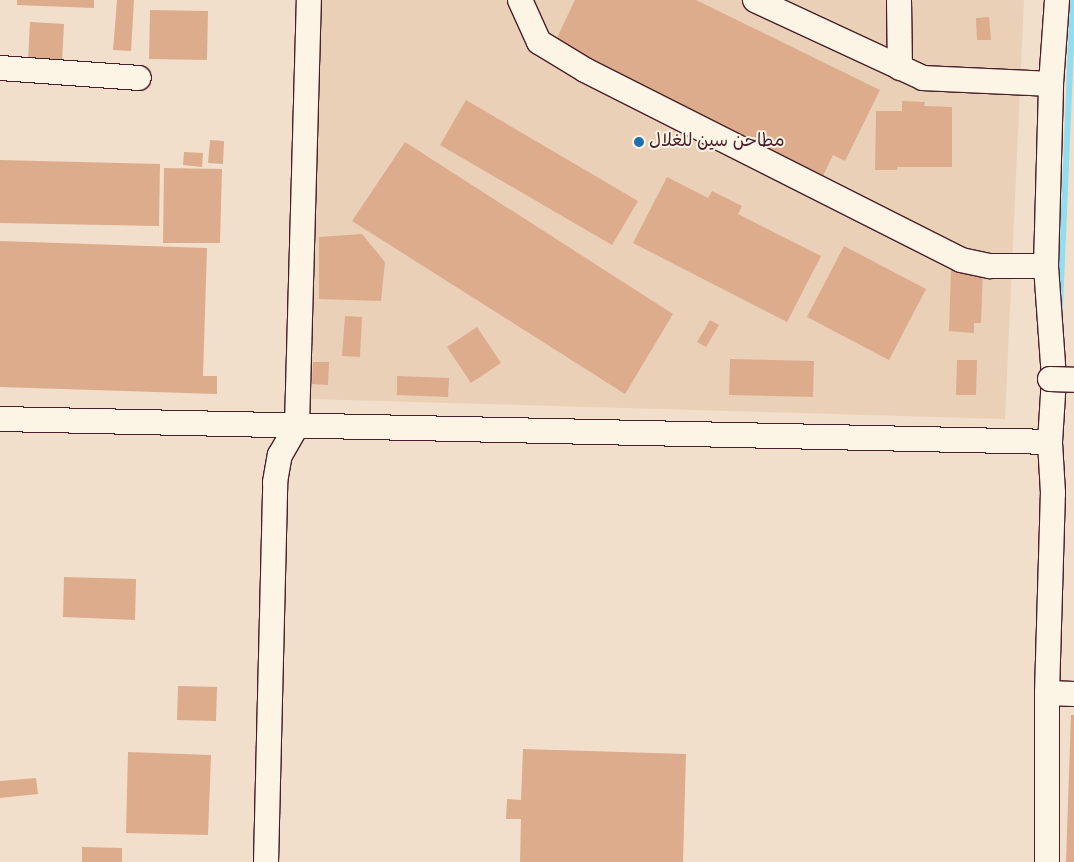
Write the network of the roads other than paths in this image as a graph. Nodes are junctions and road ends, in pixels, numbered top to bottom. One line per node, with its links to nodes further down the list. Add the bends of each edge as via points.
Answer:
1 (309, 0): 13 (street)
2 (520, 0): 10 (street, via 539,42 585,70 961,260 990,266)
3 (755, 0): 7 (street)
4 (899, 0): 7 (street)
5 (1057, 0): 9 (street)
6 (0, 68): 8 (street)
7 (900, 68): 9 (street, via 923,78)
8 (139, 78)
9 (1051, 84): 10 (street)
10 (1046, 266): 11 (street)
11 (1059, 379): 14 (street)
12 (0, 419): 13 (street)
13 (297, 425): 14 (street); 18 (street, via 280,455 274,482)
14 (1050, 442): 15 (street)
15 (1063, 494): 16 (street)
16 (1047, 693): 17 (street); 19 (street)
17 (1074, 694)
18 (266, 862)
19 (1047, 862)

